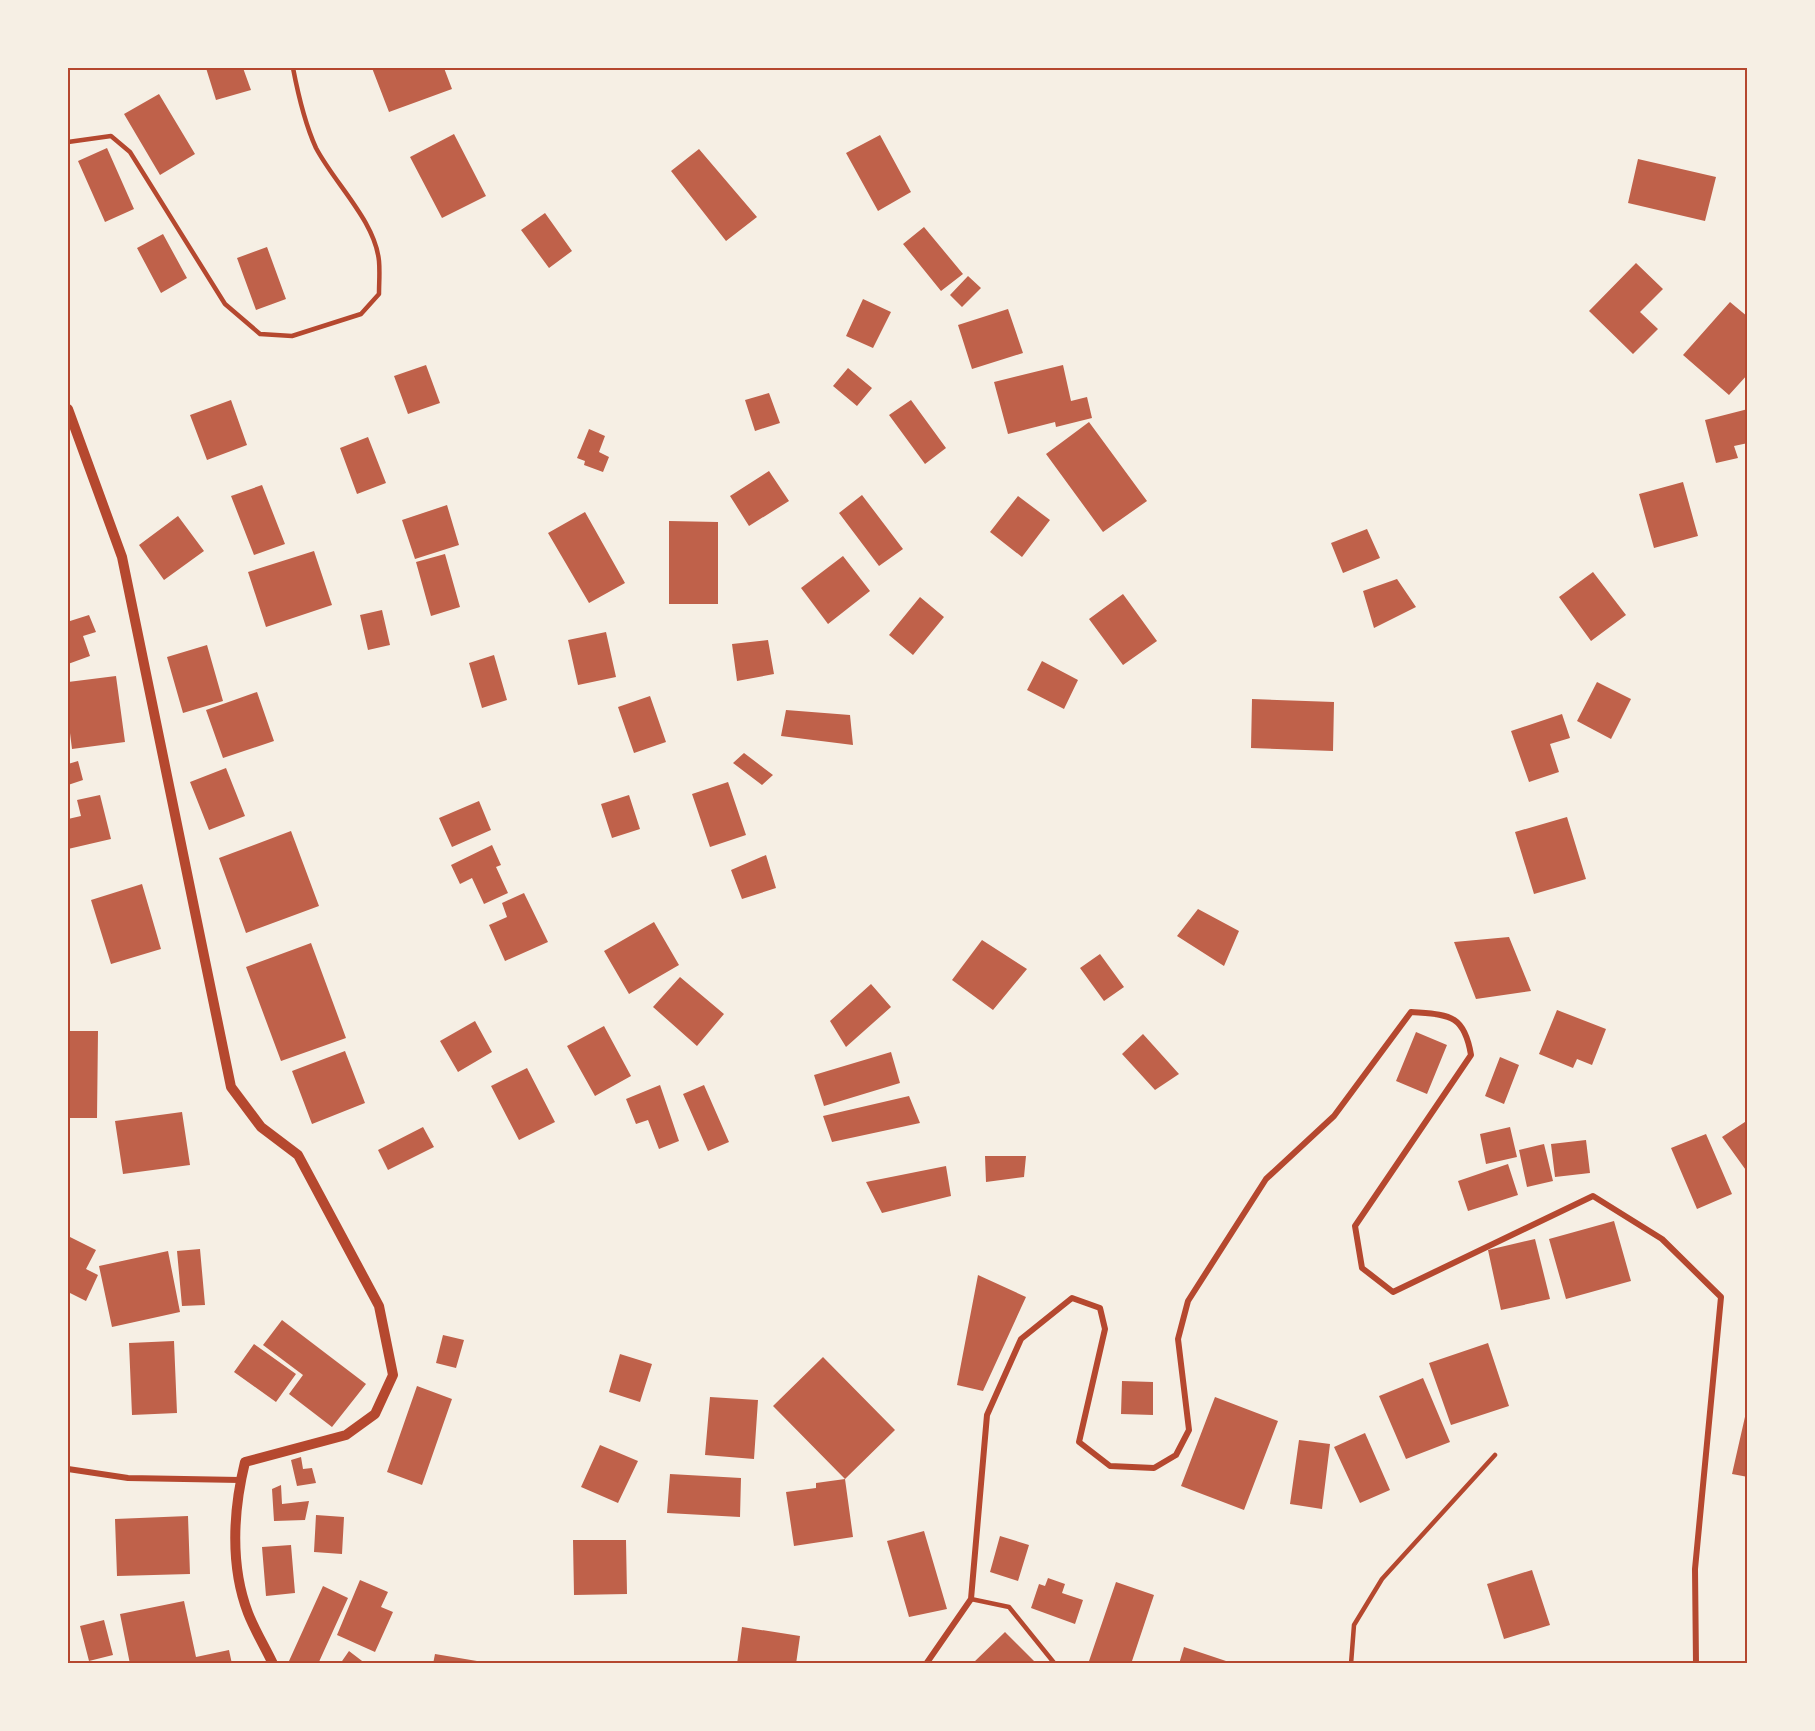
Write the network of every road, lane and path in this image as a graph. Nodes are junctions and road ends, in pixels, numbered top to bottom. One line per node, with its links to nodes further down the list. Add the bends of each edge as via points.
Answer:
1 (293, 68): 2 (lane, via 316,147 349,202 363,216 379,260 379,294 361,314 291,336 261,334 225,304 130,152 111,136)
2 (68, 142)
3 (68, 409): 6 (street, via 122,557 231,1087 261,1127 298,1155 379,1306 393,1375 375,1414 346,1435 245,1462)
4 (1495, 1455): 11 (lane, via 1382,1579 1354,1625)
5 (68, 1469): 6 (street, via 128,1478)
6 (240, 1480): 8 (street, via 234,1556 248,1613)
7 (971, 1599): 9 (street); 10 (lane, via 1009,1607); 12 (street, via 987,1415 1021,1339 1072,1298 1100,1308 1105,1329 1079,1442 1110,1466 1154,1468 1176,1455 1189,1430 1178,1339 1188,1301 1266,1179 1334,1116 1411,1012 1448,1015 1467,1032 1470,1055 1355,1226 1362,1268 1393,1292 1593,1196 1662,1239 1721,1298 1695,1569)
8 (273, 1664)
9 (926, 1664)
10 (1055, 1664)
11 (1352, 1664)
12 (1696, 1664)

